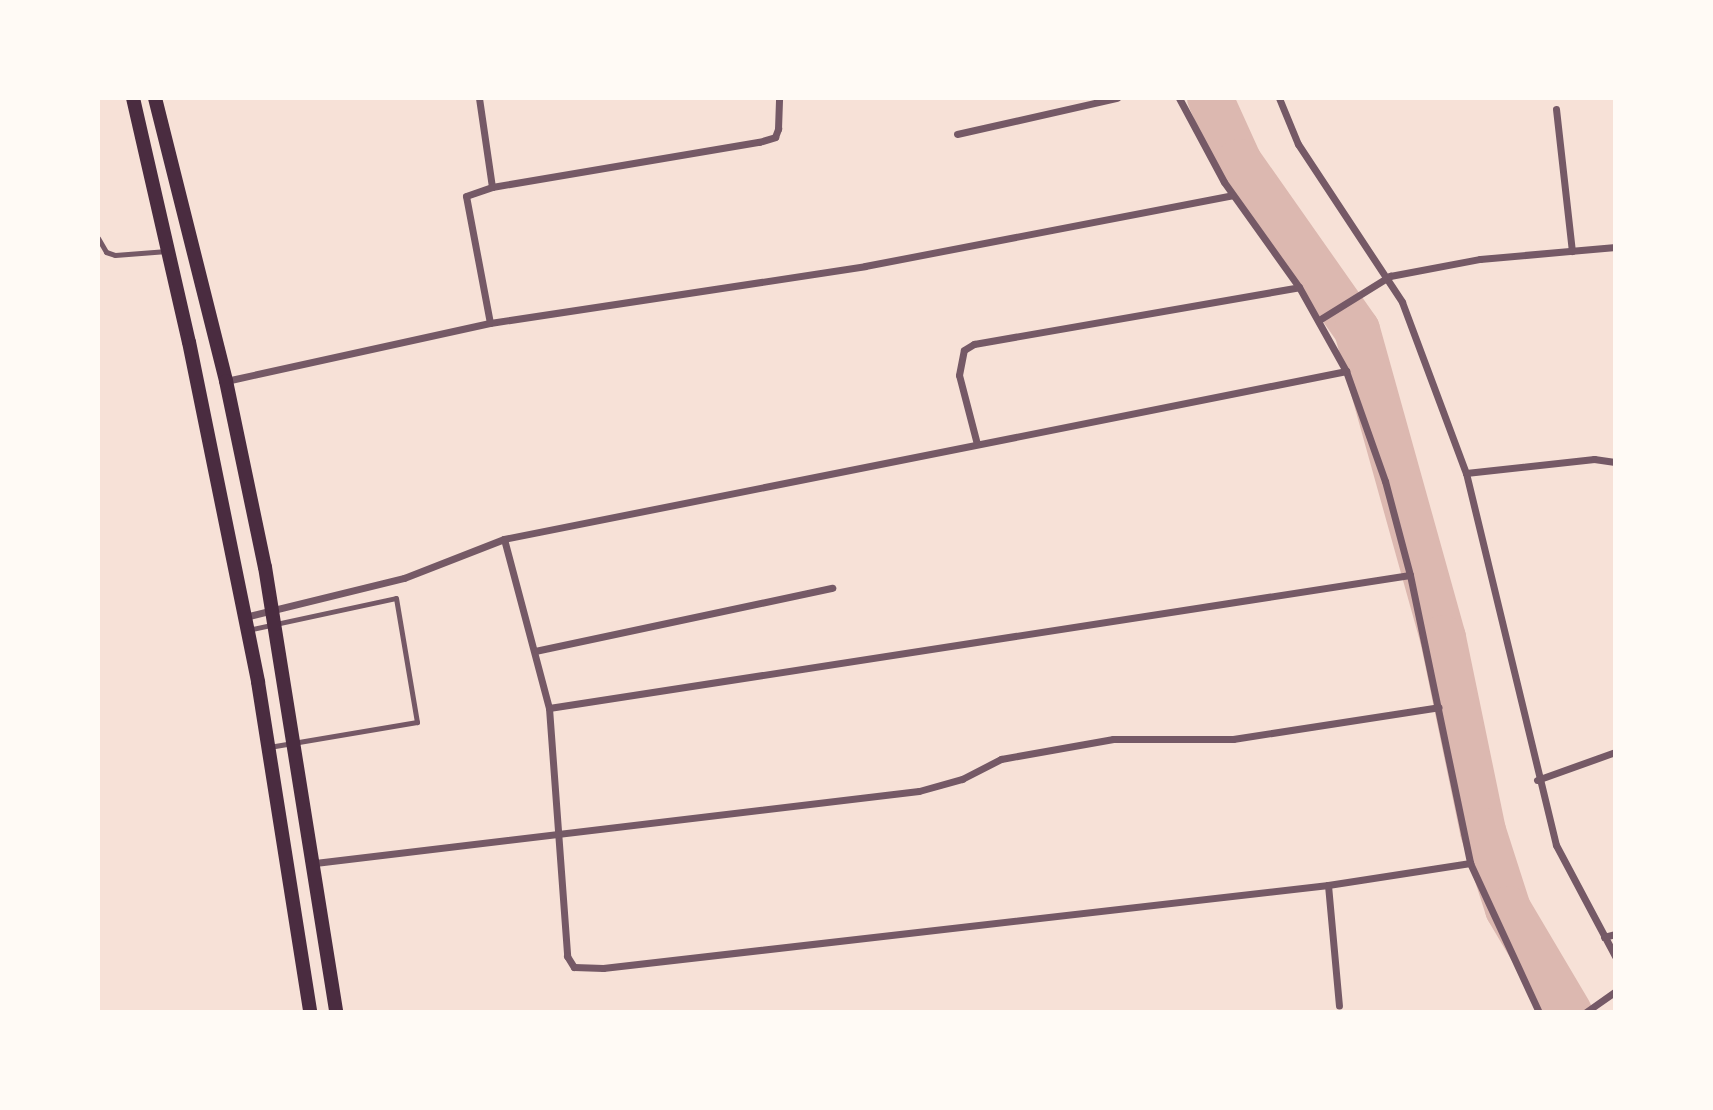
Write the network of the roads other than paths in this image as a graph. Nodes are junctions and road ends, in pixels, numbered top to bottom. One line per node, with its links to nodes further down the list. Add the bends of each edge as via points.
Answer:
1 (133, 98): 14 (main road)
2 (155, 98): 21 (main road)
3 (478, 98): 10 (street)
4 (779, 98): 10 (street, via 775,137 759,142)
5 (1117, 98): 9 (street)
6 (1179, 98): 11 (street)
7 (1279, 98): 16 (street, via 1298,144)
8 (1556, 109): 15 (street)
9 (957, 134)
10 (492, 187): 19 (street, via 473,191 466,196 465,206)
11 (1232, 195): 17 (street); 19 (street, via 865,266)
12 (98, 239): 14 (lane, via 106,252 115,255)
13 (1615, 247): 15 (street)
14 (169, 251): 29 (main road)
15 (1572, 251): 16 (street, via 1480,259)
16 (1390, 276): 18 (street); 24 (street)
17 (1299, 287): 18 (street); 22 (street, via 974,344 964,350 959,374)
18 (1319, 320): 20 (street)
19 (490, 323): 21 (street)
20 (1346, 371): 22 (street); 26 (street, via 1385,481)
21 (226, 381): 28 (main road)
22 (977, 444): 25 (street)
23 (1615, 462): 24 (street, via 1594,459)
24 (1466, 473): 36 (street, via 1516,669)
25 (504, 539): 28 (street, via 404,578); 30 (street)
26 (1410, 575): 31 (street); 32 (street)
27 (832, 587): 30 (street)
28 (273, 617): 29 (street); 29 (lane); 33 (main road); 33 (lane, via 396,598 417,722)
29 (246, 623): 34 (main road)
30 (535, 651): 32 (street)
31 (1439, 707): 37 (street, via 1233,739 1113,739 1000,759 955,782 919,790); 39 (street)
32 (549, 708): 37 (street)
33 (295, 743): 34 (lane); 38 (main road)
34 (269, 747): 46 (main road)
35 (1615, 752): 36 (street)
36 (1537, 780): 42 (street, via 1556,845)
37 (559, 832): 38 (street); 40 (street, via 567,956 574,967 603,968)
38 (315, 863): 47 (main road)
39 (1470, 863): 40 (street); 50 (street)
40 (1328, 885): 45 (street)
41 (1615, 934): 42 (street)
42 (1604, 937): 43 (street)
43 (1615, 956)
44 (1615, 992): 51 (street)
45 (1339, 1006)
46 (310, 1012)
47 (336, 1012)
48 (544, 1012): 49 (lane)
49 (737, 1012)
50 (1539, 1012)
51 (1586, 1012)

